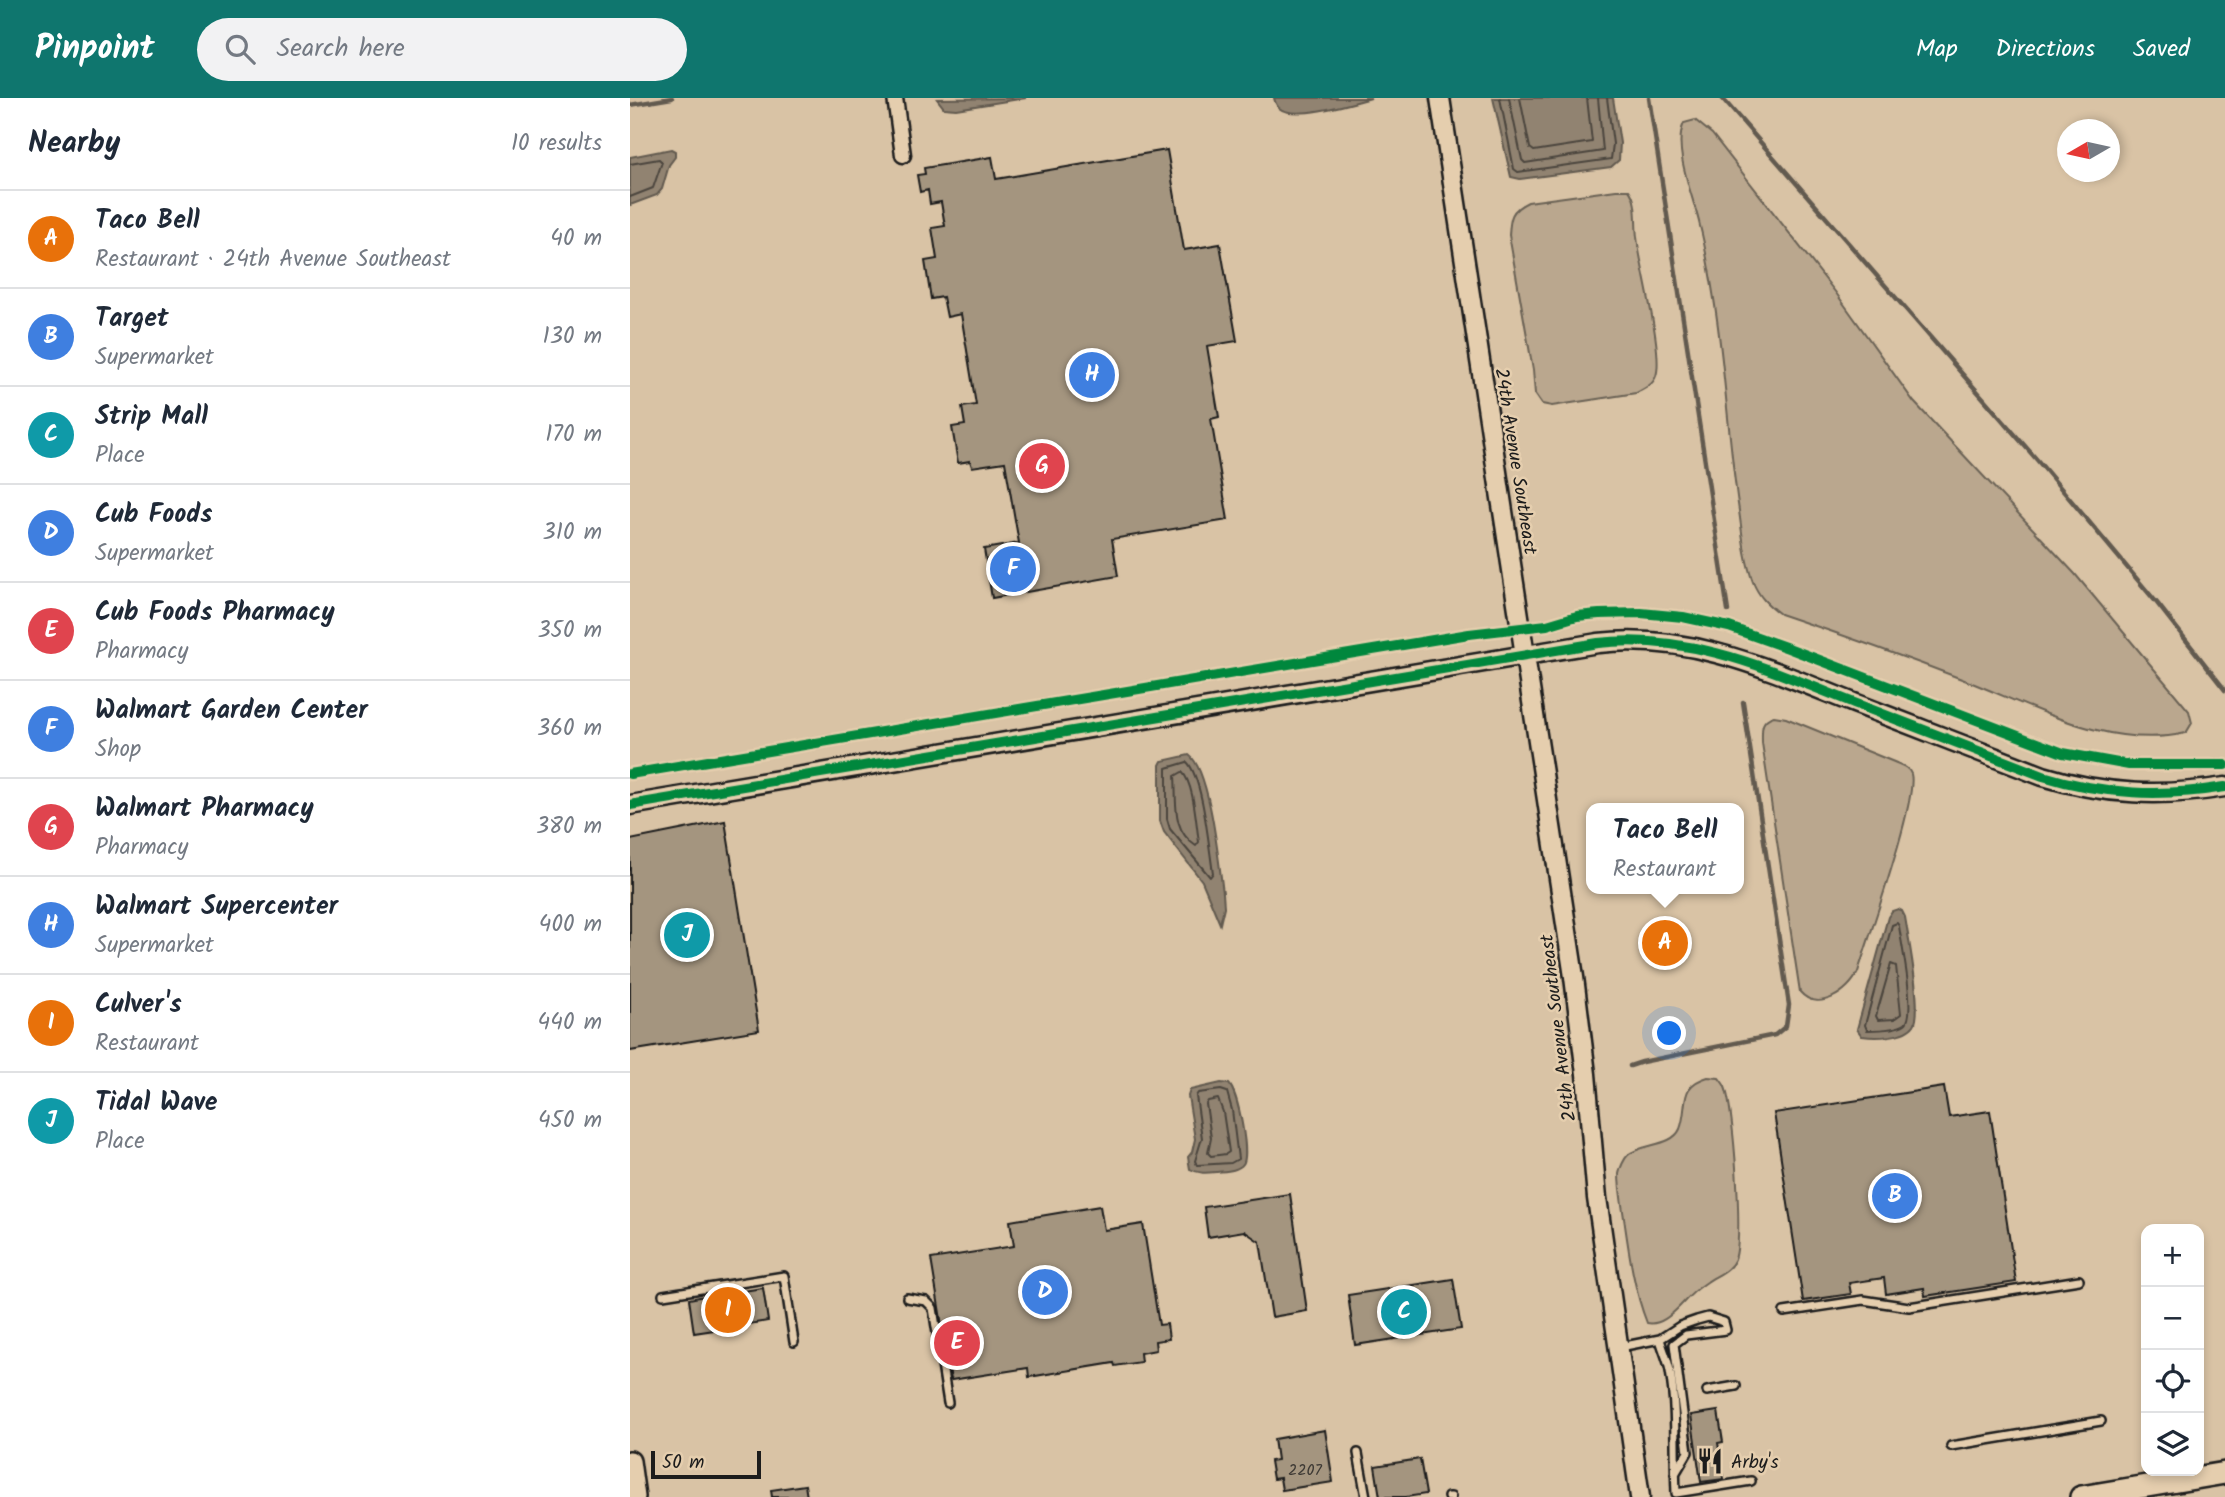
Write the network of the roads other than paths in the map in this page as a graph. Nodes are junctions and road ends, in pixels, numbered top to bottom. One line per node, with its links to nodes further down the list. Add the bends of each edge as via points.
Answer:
1 (895, 98): 3 (street)
2 (1440, 98): 4 (street, 24th Avenue Southeast)
3 (903, 155)
4 (1526, 655): 5 (street, via 1618,641 1685,645 1740,660 2043,776 2104,791 2150,794); 6 (street); 15 (street, 24th Avenue Southeast, via 1582,1038 1596,1185)
5 (2225, 787)
6 (630, 805)
7 (2079, 1280): 10 (lane, via 1909,1307 1863,1300)
8 (663, 1295): 14 (lane, via 784,1276)
9 (907, 1298): 18 (lane, via 926,1301 933,1308)
10 (1784, 1312)
11 (1697, 1320): 12 (lane); 12 (lane, via 1708,1317 1724,1322 1726,1330); 13 (lane)
12 (1698, 1334): 24 (lane, via 1686,1335 1674,1344 1688,1452)
13 (1660, 1339): 15 (lane); 24 (lane, via 1670,1371)
14 (794, 1342)
15 (1619, 1348): 29 (street, 24th Avenue Southeast)
16 (1736, 1386): 17 (lane)
17 (1707, 1391)
18 (948, 1403)
19 (2101, 1421): 20 (lane)
20 (1951, 1447)
21 (1357, 1453): 28 (lane)
22 (630, 1461): 27 (main road)
23 (2225, 1473): 26 (main road)
24 (1675, 1474): 25 (lane, via 1676,1493)
25 (1751, 1481)
26 (2136, 1492): 30 (main road)
27 (635, 1497)
28 (1366, 1497)
29 (1640, 1497)
30 (2081, 1497)

